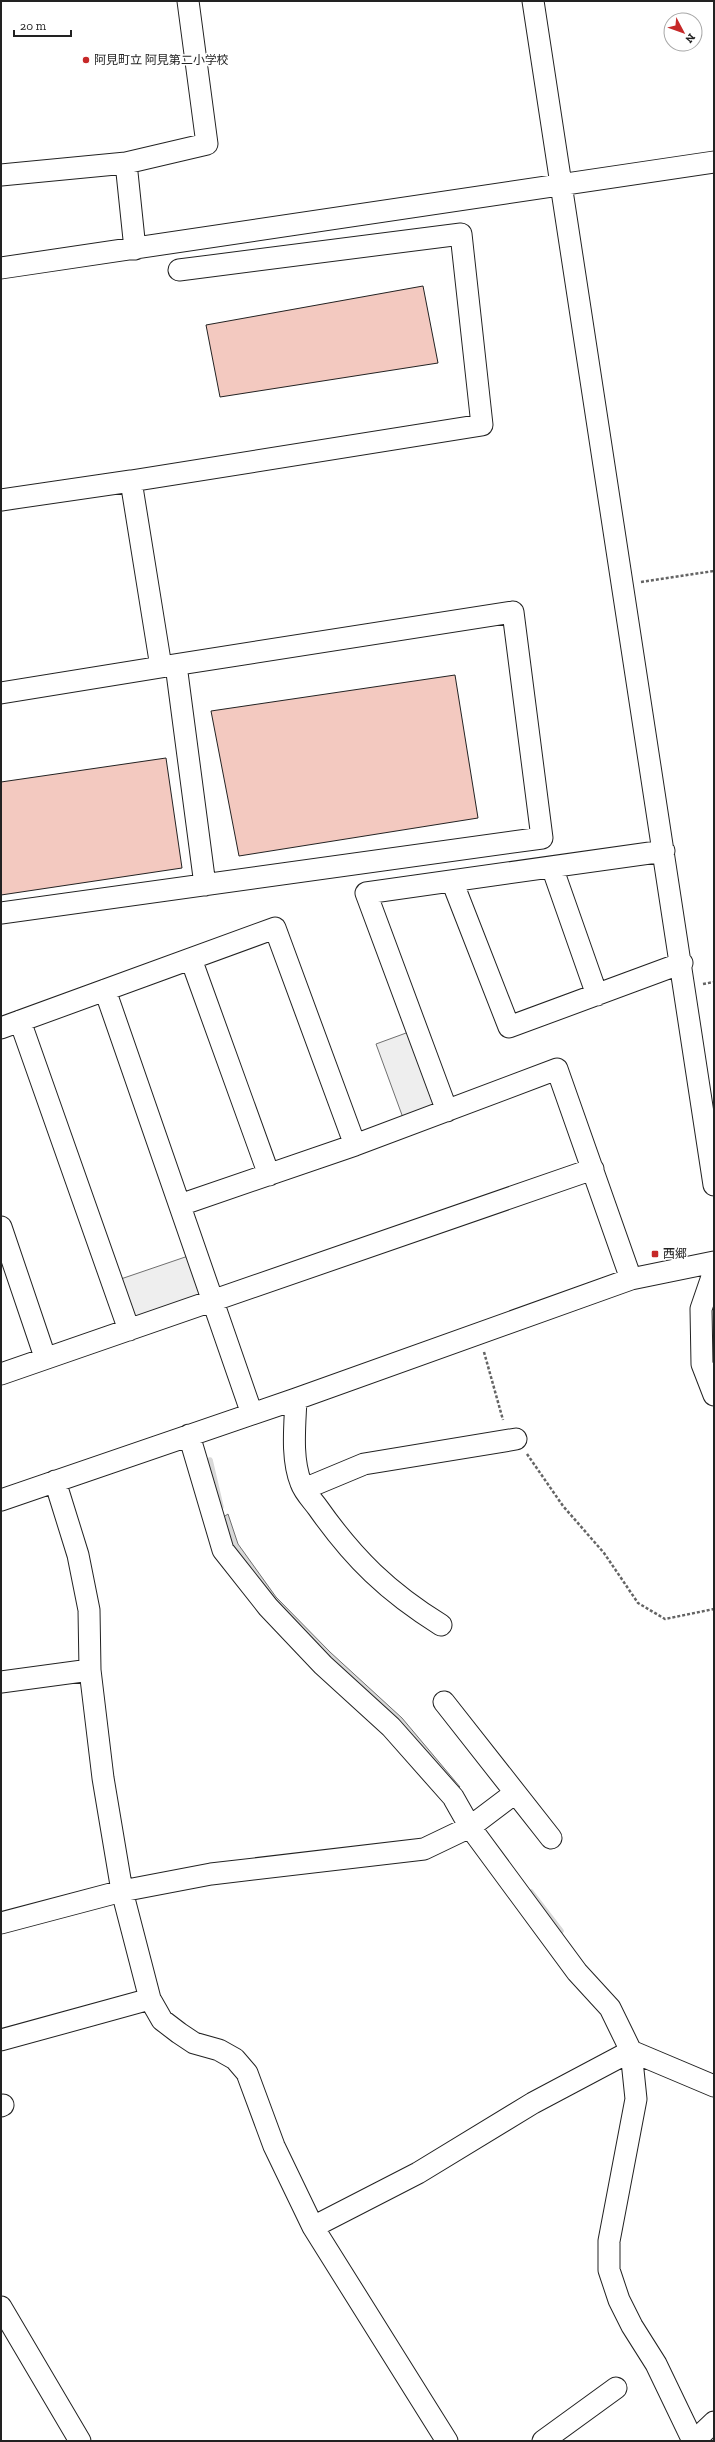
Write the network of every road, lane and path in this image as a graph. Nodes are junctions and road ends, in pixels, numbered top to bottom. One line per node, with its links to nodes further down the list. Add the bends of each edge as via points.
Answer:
1 (188, 1): 4 (street, via 208,144)
2 (534, 1): 6 (street)
3 (714, 162): 6 (street)
4 (126, 163): 5 (street); 7 (street)
5 (1, 175)
6 (562, 186): 7 (street); 13 (street)
7 (135, 249): 8 (street)
8 (1, 268)
9 (179, 270): 10 (street, via 461,234 482,425)
10 (131, 481): 11 (street); 14 (street)
11 (1, 500)
12 (714, 571): 13 (path)
13 (623, 584): 16 (street)
14 (168, 666): 15 (street); 19 (street); 19 (street, via 513,612 542,838)
15 (1, 693)
16 (664, 851): 17 (street); 22 (street)
17 (552, 867): 18 (street); 24 (street)
18 (452, 881): 24 (street, via 509,1027); 27 (street, via 366,893)
19 (205, 885): 20 (street)
20 (1, 913)
21 (191, 959): 23 (street); 28 (street, via 275,928); 30 (street)
22 (682, 963): 24 (street); 31 (street)
23 (105, 990): 25 (street); 32 (street)
24 (598, 994)
25 (20, 1021): 26 (street); 38 (street)
26 (1, 1028)
27 (447, 1110): 28 (street); 29 (street, via 557,1069)
28 (355, 1145): 30 (street)
29 (593, 1169): 36 (street); 37 (street)
30 (269, 1175): 32 (street)
31 (714, 1185)
32 (180, 1205): 37 (street)
33 (1, 1227): 40 (street)
34 (714, 1262): 36 (street)
35 (714, 1271): 42 (street, via 701,1309 702,1364)
36 (630, 1279): 39 (street)
37 (214, 1301): 38 (street); 44 (street)
38 (129, 1330): 40 (street)
39 (479, 1333): 43 (street); 46 (path, via 501,1418)
40 (45, 1357): 41 (street)
41 (1, 1374)
42 (714, 1396)
43 (296, 1399): 44 (street); 48 (street, via 295,1455)
44 (252, 1414): 45 (street)
45 (189, 1435): 47 (street); 56 (street, via 223,1550 268,1606 323,1665 392,1728 453,1797)
46 (516, 1439): 48 (street, via 364,1464); 50 (path, via 563,1506 604,1553 638,1604 665,1619)
47 (55, 1481): 49 (street); 52 (street, via 78,1555 89,1610)
48 (304, 1489): 51 (street, via 340,1540 372,1574 408,1605)
49 (1, 1500)
50 (714, 1609)
51 (441, 1625)
52 (90, 1670): 53 (street); 58 (street, via 103,1778)
53 (1, 1682)
54 (444, 1702): 55 (street)
55 (515, 1793): 56 (street); 57 (street)
56 (470, 1826): 58 (street, via 424,1849 211,1874); 62 (street, via 577,1972 610,2008)
57 (551, 1838)
58 (122, 1891): 59 (street); 60 (street)
59 (1, 1924)
60 (150, 1999): 61 (street); 64 (street, via 162,2020 179,2033 194,2043 218,2050 235,2059 247,2072 274,2146)
61 (1, 2040)
62 (631, 2051): 63 (street); 64 (street, via 534,2103 418,2173); 71 (street, via 636,2099 609,2242 609,2270 629,2320 656,2364)
63 (714, 2086)
64 (313, 2227): 69 (street)
65 (1, 2307): 68 (street)
66 (616, 2388): 70 (street)
67 (714, 2422): 71 (street)
68 (80, 2441)
69 (447, 2441)
70 (543, 2441)
71 (693, 2441)

